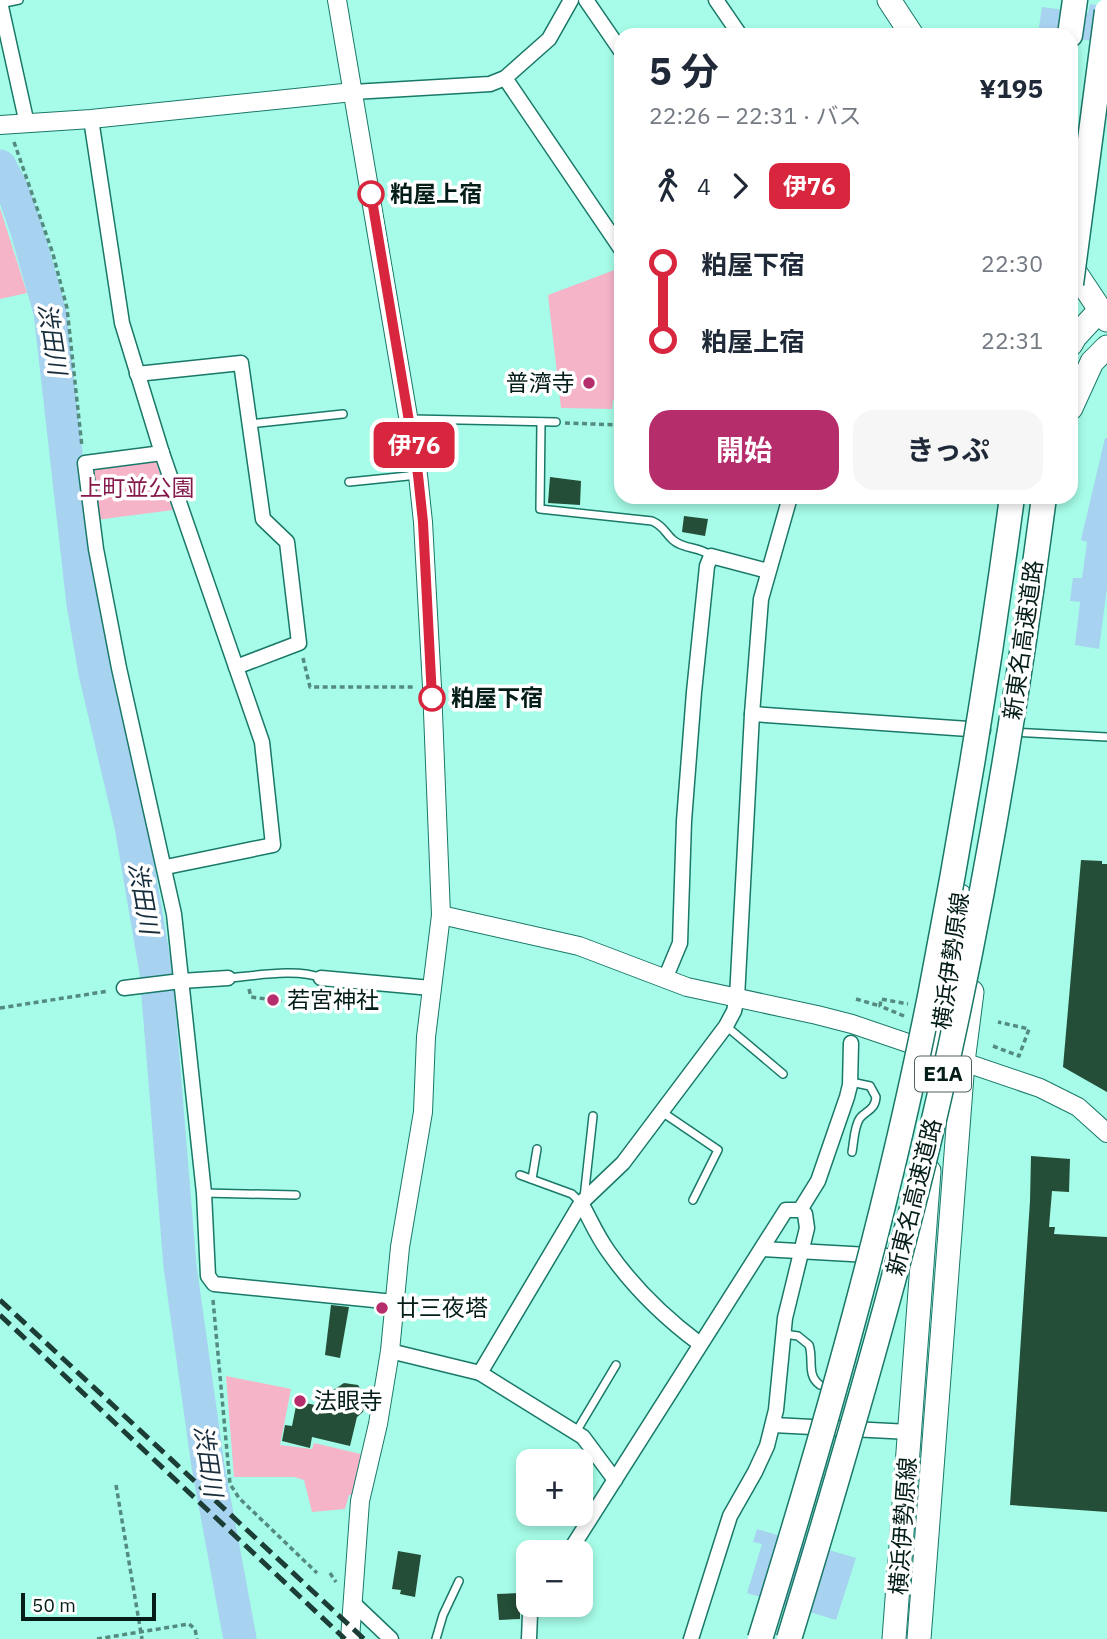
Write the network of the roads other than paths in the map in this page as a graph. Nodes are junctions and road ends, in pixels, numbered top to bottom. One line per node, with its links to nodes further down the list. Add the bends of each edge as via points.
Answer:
1 (19, 0): 8 (lane)
2 (337, 0): 15 (street)
3 (571, 0): 14 (street, via 549,39)
4 (586, 0): 13 (street)
5 (716, 0): 10 (street)
6 (888, 0): 11 (main road)
7 (1075, 0): 12 (highway)
8 (0, 3): 18 (street)
9 (1107, 11): 19 (highway, bridge)
10 (735, 28)
11 (907, 28)
12 (1071, 28)
13 (614, 41)
14 (505, 78): 15 (street, via 490,84); 20 (street)
15 (353, 92): 16 (street); 28 (street)
16 (91, 119): 18 (street); 25 (street, via 122,323)
17 (2, 121): 18 (street)
18 (26, 124)
19 (1078, 231)
20 (614, 238)
21 (1078, 276): 22 (main road)
22 (1104, 315): 23 (main road)
23 (1078, 335)
24 (1107, 347): 26 (main road, via 1092,362)
25 (137, 374): 31 (street, via 241,363); 32 (street)
26 (1078, 393)
27 (343, 414): 31 (lane)
28 (410, 419): 29 (lane); 33 (street)
29 (541, 422): 30 (lane); 40 (lane, via 540,509 652,521 672,540)
30 (556, 422)
31 (249, 424): 42 (street, via 263,519 286,542 299,643)
32 (162, 453): 42 (street); 47 (street, via 85,463 117,655)
33 (418, 475): 34 (lane); 48 (street)
34 (349, 482)
35 (788, 504): 41 (street)
36 (1011, 504): 97 (highway, 新東名高速道路 / E1A, bridge, via 931,993 856,1306)
37 (1020, 504): 44 (main road, 横浜伊勢原線)
38 (1043, 504): 45 (main road, 横浜伊勢原線)
39 (1043, 504): 98 (highway, 新東名高速道路 / E1A, bridge, via 1004,770 957,1016 885,1313)
40 (711, 556): 41 (street); 51 (street, via 693,705 680,943)
41 (768, 571): 43 (street, via 761,599)
42 (236, 667): 47 (street, via 262,742 273,845)
43 (752, 714): 44 (street); 55 (street)
44 (984, 730): 58 (main road, 横浜伊勢原線)
45 (1008, 732): 46 (lane); 59 (main road, 横浜伊勢原線)
46 (1107, 737)
47 (166, 867): 52 (street)
48 (441, 915): 51 (street, via 570,944); 54 (street)
49 (228, 978): 50 (lane, via 290,974); 52 (street)
50 (321, 978): 54 (street)
51 (665, 979): 55 (street)
52 (178, 981): 53 (street); 69 (street)
53 (124, 988)
54 (431, 988): 77 (street, via 423,1112)
55 (737, 998): 56 (street); 58 (street, via 817,1015)
56 (726, 1026): 60 (lane); 62 (street)
57 (851, 1043): 61 (street)
58 (938, 1053): 59 (street); 76 (main road, 横浜伊勢原線)
59 (963, 1062): 64 (street, via 1057,1096 1078,1107); 100 (main road, 横浜伊勢原線)
60 (783, 1074)
61 (850, 1082): 66 (lane, via 870,1086 876,1097 872,1110 857,1124); 73 (street, via 818,1181)
62 (661, 1111): 71 (lane, via 718,1150); 72 (street, via 623,1163)
63 (593, 1116): 72 (lane)
64 (1107, 1133)
65 (537, 1149): 68 (lane)
66 (852, 1152)
67 (520, 1175): 68 (lane)
68 (532, 1179): 72 (lane)
69 (204, 1193): 70 (lane); 77 (street, via 208,1276 214,1284)
70 (296, 1195)
71 (693, 1200)
72 (582, 1202): 79 (street, via 607,1251 666,1320); 82 (street)
73 (800, 1210): 74 (street, via 786,1210); 75 (street, via 807,1221)
74 (762, 1249): 75 (street); 79 (street)
75 (801, 1251): 76 (street); 78 (street)
76 (923, 1259): 86 (main road, 横浜伊勢原線)
77 (394, 1302): 80 (street)
78 (783, 1334): 83 (lane, via 798,1336 809,1345 811,1373); 84 (street)
79 (700, 1344): 87 (street)
80 (390, 1350): 82 (street); 90 (street, via 360,1501)
81 (616, 1365): 85 (lane)
82 (480, 1373): 85 (street)
83 (820, 1385)
84 (772, 1424): 86 (street); 96 (street, via 761,1462 730,1516)
85 (576, 1432): 87 (street)
86 (910, 1432): 99 (main road, 横浜伊勢原線)
87 (615, 1480): 88 (street)
88 (577, 1540)
89 (459, 1581): 94 (lane)
90 (353, 1603): 92 (street); 93 (street)
91 (530, 1617): 95 (street)
92 (350, 1639)
93 (391, 1639)
94 (436, 1639)
95 (529, 1639)
96 (691, 1639)
97 (760, 1639)
98 (789, 1639)
99 (894, 1639)
100 (919, 1639)

